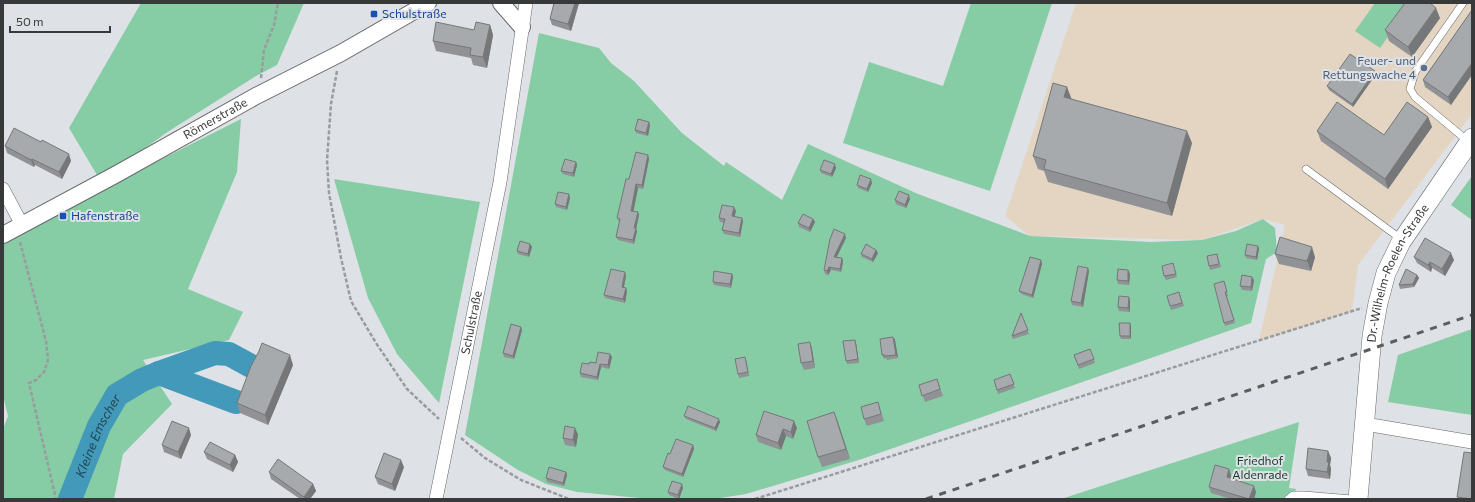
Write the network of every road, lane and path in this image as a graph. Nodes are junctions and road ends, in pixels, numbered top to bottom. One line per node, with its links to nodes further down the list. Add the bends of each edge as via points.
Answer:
1 (278, 3): 8 (path, via 274,25 264,50)
2 (428, 3): 7 (street, Römerstraße)
3 (501, 3): 6 (street)
4 (526, 3): 6 (street, Schulstraße)
5 (1463, 3): 9 (lane, via 1415,72 1410,89 1415,97)
6 (522, 27): 16 (street, Schulstraße, via 500,182)
7 (341, 53): 8 (street, Römerstraße); 16 (path, via 330,104 327,160 333,218 351,301 407,389)
8 (256, 96): 12 (street, Römerstraße)
9 (1471, 140): 13 (main road, Dr.-Wilhelm-Roelen-Straße)
10 (1306, 168): 13 (lane)
11 (3, 189): 12 (street)
12 (13, 229): 18 (path, via 22,248 46,341 48,360 44,372 29,383)
13 (1403, 241): 14 (main road, Dr.-Wilhelm-Roelen-Straße, via 1386,273)
14 (1378, 303): 15 (main road, Dr.-Wilhelm-Roelen-Straße, via 1372,336); 21 (path)
15 (1365, 424): 17 (street); 24 (main road, Dr.-Wilhelm-Roelen-Straße)
16 (450, 430): 19 (street, Schulstraße); 20 (path, via 485,458 521,480)
17 (1472, 442)
18 (56, 499)
19 (436, 499)
20 (569, 499)
21 (755, 499)
22 (1288, 499): 23 (lane, via 1304,495)
23 (1352, 499)
24 (1358, 499)

